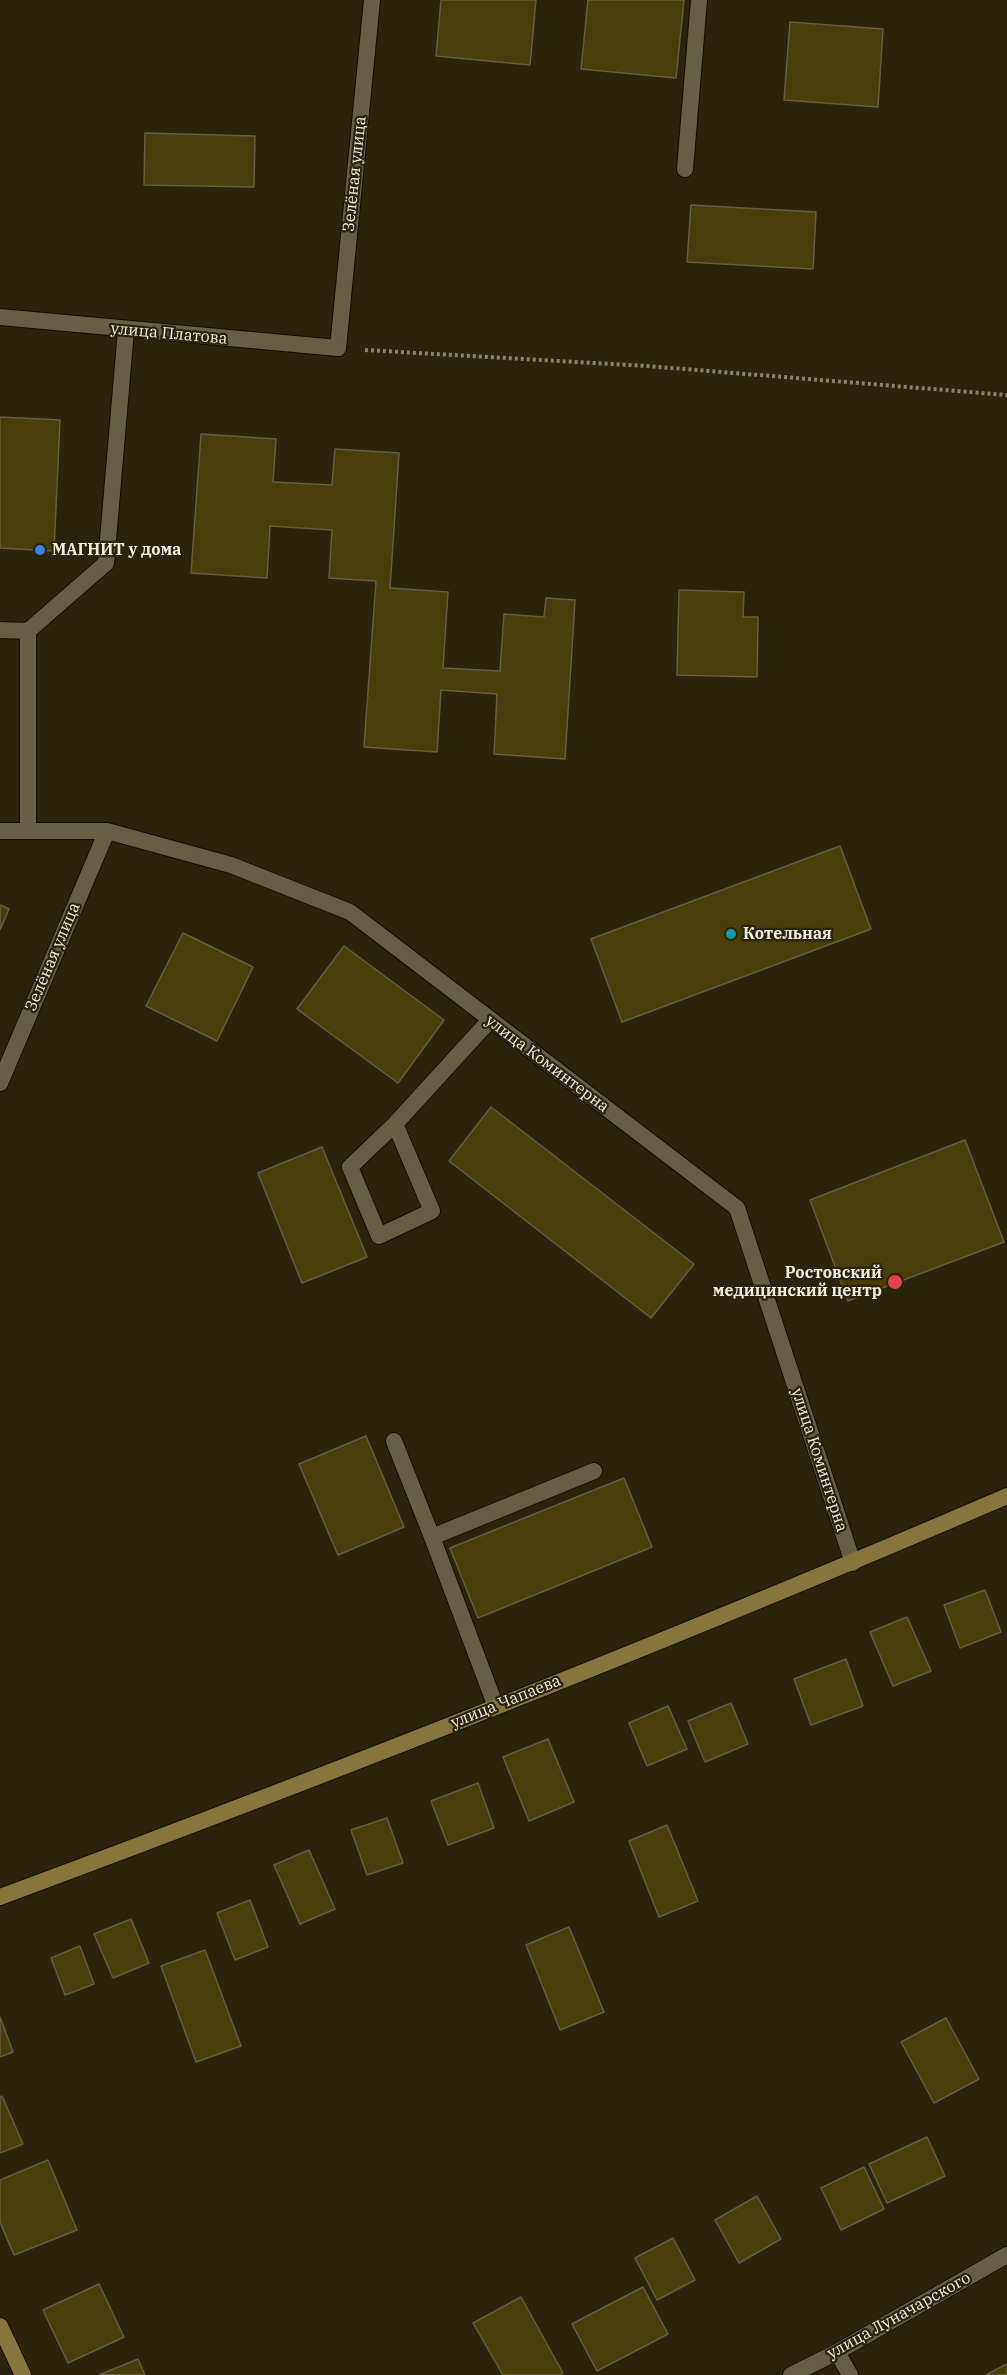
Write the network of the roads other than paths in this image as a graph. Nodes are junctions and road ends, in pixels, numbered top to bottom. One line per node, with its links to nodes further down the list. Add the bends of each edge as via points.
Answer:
1 (372, 0): 6 (street, Зелёная улица)
2 (699, 0): 3 (street)
3 (685, 169)
4 (0, 317): 5 (street, улица Платова)
5 (126, 330): 6 (street, улица Платова); 8 (street, via 106,563)
6 (338, 348)
7 (0, 630): 8 (street)
8 (28, 631): 10 (street)
9 (0, 831): 10 (street, улица Коминтерна)
10 (28, 831): 11 (street, улица Коминтерна)
11 (107, 831): 12 (street, улица Коминтерна, via 231,865 350,912); 13 (street, Зелёная улица)
12 (490, 1020): 14 (street); 19 (street, улица Коминтерна, via 737,1208)
13 (0, 1083)
14 (395, 1124): 14 (street, via 350,1167 379,1236 432,1211)
15 (394, 1441): 18 (street)
16 (594, 1471): 18 (street)
17 (1007, 1496): 19 (main road, улица Чапаева)
18 (432, 1537): 20 (street)
19 (853, 1563): 20 (main road, улица Чапаева)
20 (496, 1707): 21 (main road, улица Чапаева)
21 (0, 1897)
22 (1007, 2255): 24 (street, улица Луначарского)
23 (0, 2326): 25 (main road)
24 (837, 2352): 26 (street, улица Луначарского); 27 (street)
25 (22, 2375)
26 (791, 2375)
27 (850, 2375)

